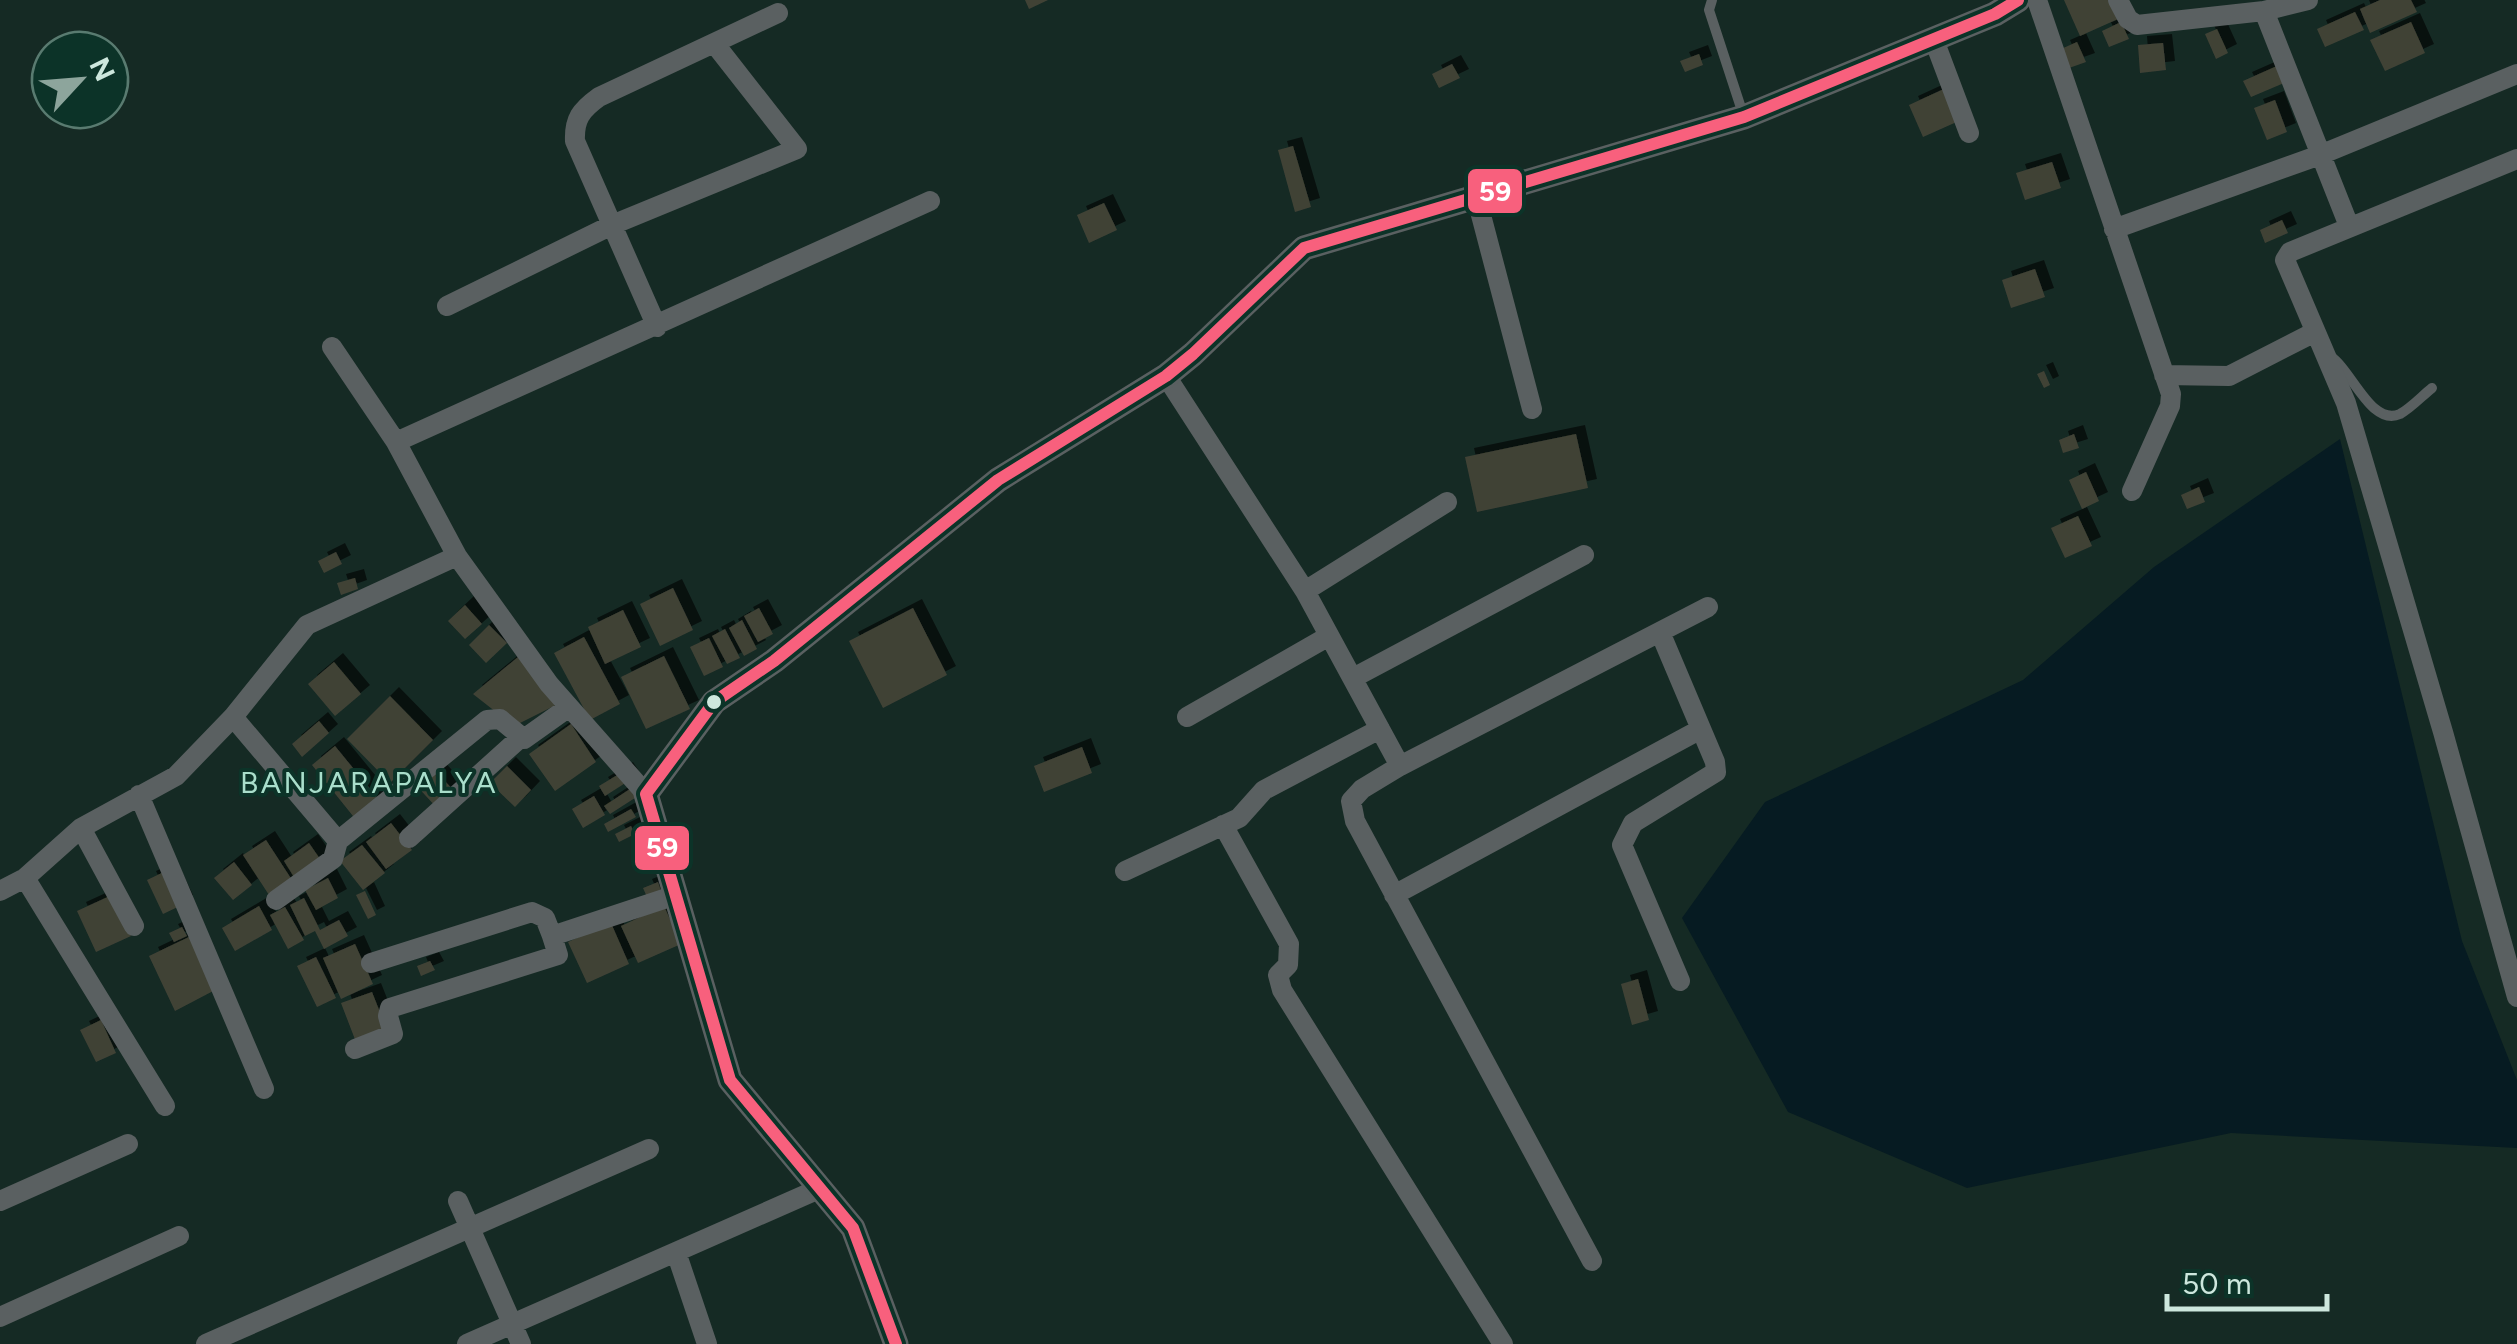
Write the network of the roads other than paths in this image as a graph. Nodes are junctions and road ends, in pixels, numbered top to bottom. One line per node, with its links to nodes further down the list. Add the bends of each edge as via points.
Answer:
1 (1712, 0): 11 (lane, via 1709,10)
2 (2018, 0): 8 (street)
3 (2037, 0): 19 (street)
4 (2118, 0): 7 (street, via 2137,25)
5 (2308, 0): 7 (street)
6 (778, 12): 9 (street)
7 (2264, 12): 13 (street)
8 (1934, 40): 11 (street); 12 (street)
9 (714, 43): 17 (street, via 599,97 574,124); 17 (street, via 798,149)
10 (2517, 74): 13 (street)
11 (1744, 117): 15 (street)
12 (1969, 134)
13 (2320, 155): 18 (street); 19 (street)
14 (2517, 159): 18 (street)
15 (1476, 196): 26 (street, via 1304,248); 28 (street)
16 (930, 201): 21 (street)
17 (612, 226): 20 (street); 21 (street)
18 (2349, 226): 22 (street, via 2286,255)
19 (2114, 229): 25 (street)
20 (447, 306)
21 (656, 327): 29 (street)
22 (2315, 332): 24 (street); 25 (street, via 2229,376)
23 (332, 347): 29 (street)
24 (2324, 353): 27 (lane, via 2384,416 2400,414); 62 (street, via 2346,403)
25 (2164, 375): 30 (street, via 2170,406)
26 (1166, 376): 34 (street); 47 (street, via 998,480 714,702)
27 (2432, 388)
28 (1532, 409)
29 (396, 442): 33 (street)
30 (2132, 491)
31 (1447, 502): 34 (street)
32 (1584, 555): 38 (street)
33 (456, 556): 39 (street); 40 (street, via 307,625)
34 (1305, 591): 37 (street)
35 (1708, 608): 36 (street)
36 (1660, 632): 43 (street); 45 (street)
37 (1329, 636): 38 (street); 41 (street)
38 (1352, 678): 42 (street)
39 (569, 707): 44 (street); 47 (street)
40 (233, 717): 46 (street, via 176,776); 51 (street)
41 (1187, 717)
42 (1380, 729): 45 (street); 48 (street, via 1264,790 1244,814)
43 (1702, 730): 56 (street); 61 (street, via 1716,772 1633,823 1622,845)
44 (520, 738): 50 (street); 51 (street, via 500,718 487,720)
45 (1400, 766): 56 (street, via 1351,801)
46 (139, 794): 49 (street); 64 (street)
47 (646, 794): 55 (street)
48 (1222, 825): 52 (street); 81 (street, via 1289,944 1288,965 1278,975 1282,990)
49 (81, 828): 53 (street); 58 (street)
50 (409, 838)
51 (338, 841): 57 (street, via 333,859)
52 (1125, 871)
53 (25, 878): 54 (street); 65 (street)
54 (0, 891)
55 (676, 895): 59 (street); 68 (street, via 730,1080)
56 (1394, 895): 74 (street)
57 (276, 900)
58 (134, 926)
59 (552, 936): 60 (street, via 545,918 532,912); 63 (street, via 558,955 390,1008 392,1034)
60 (371, 963)
61 (1680, 981)
62 (2517, 997)
63 (354, 1049)
64 (264, 1089)
65 (165, 1106)
66 (128, 1144): 69 (street)
67 (649, 1149): 71 (street)
68 (820, 1188): 73 (street); 80 (street, via 853,1228)
69 (0, 1201)
70 (458, 1202): 71 (street)
71 (469, 1228): 76 (street); 77 (street)
72 (179, 1236): 75 (street)
73 (676, 1252): 76 (street); 79 (street)
74 (1592, 1261)
75 (0, 1317)
76 (516, 1334): 78 (street)
77 (206, 1344)
78 (467, 1344)
79 (707, 1344)
80 (896, 1344)
81 (1504, 1344)

